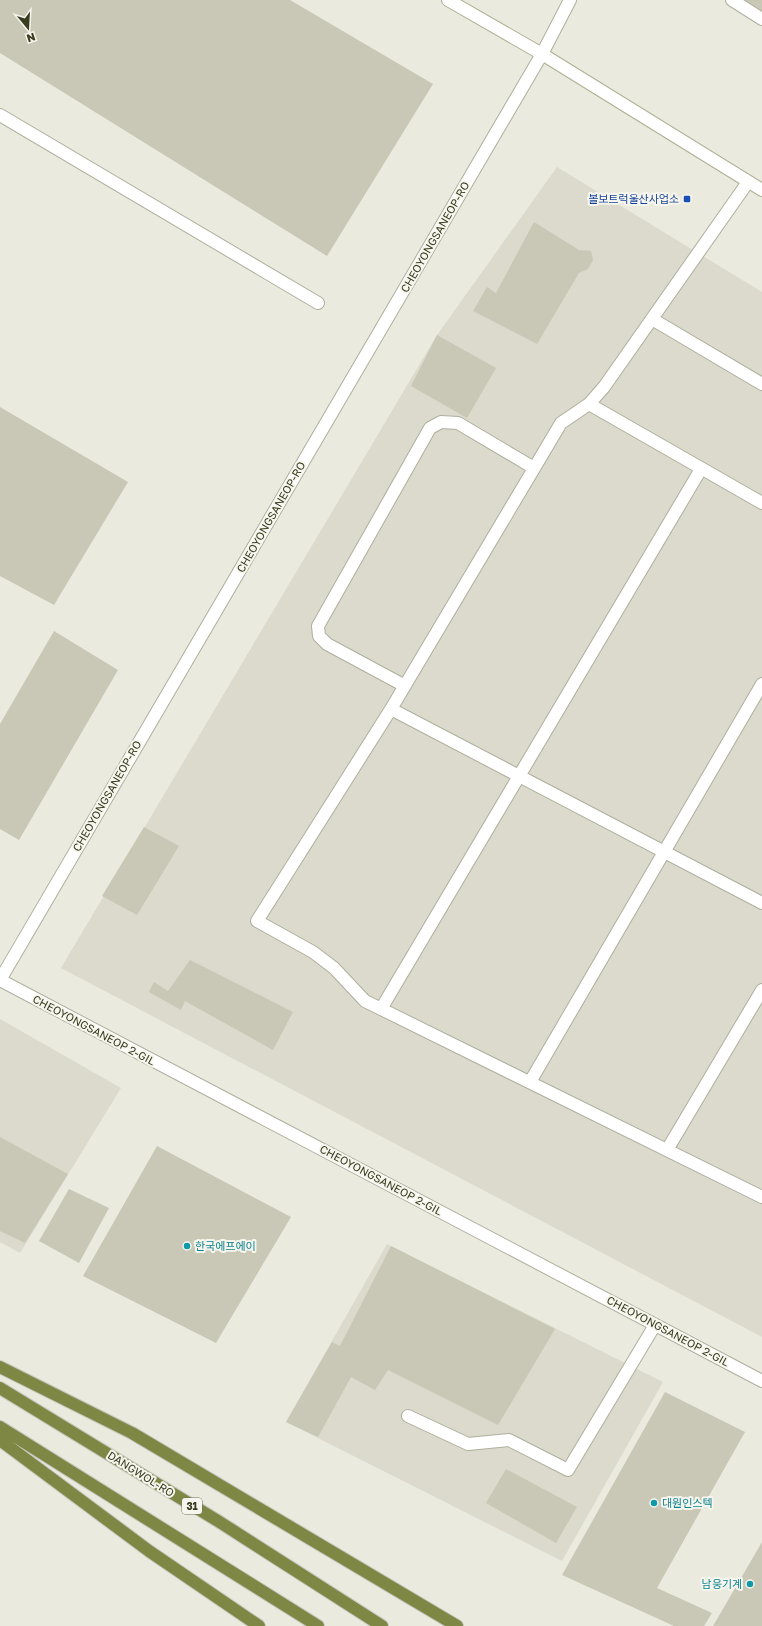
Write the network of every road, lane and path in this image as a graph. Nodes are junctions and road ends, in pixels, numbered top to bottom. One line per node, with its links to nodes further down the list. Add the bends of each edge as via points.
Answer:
1 (448, 0): 5 (street)
2 (570, 0): 5 (street, CHEOYONGSANEOP-RO)
3 (732, 0): 4 (street)
4 (762, 19)
5 (542, 54): 7 (street); 22 (street, CHEOYONGSANEOP-RO)
6 (0, 115): 9 (street)
7 (748, 182): 8 (street); 10 (street)
8 (762, 190)
9 (318, 303)
10 (652, 319): 11 (street); 12 (street)
11 (762, 384)
12 (589, 404): 13 (street, via 561,423); 14 (street)
13 (534, 468): 17 (street); 17 (street, via 458,423 441,422 430,428 318,626 319,636 327,644)
14 (701, 469): 15 (street); 19 (street)
15 (762, 503)
16 (762, 684): 20 (street)
17 (405, 686): 18 (street)
18 (391, 709): 19 (street); 24 (street, via 257,922 314,952 334,968 365,1001)
19 (519, 776): 20 (street); 24 (street)
20 (664, 852): 21 (street); 25 (street)
21 (762, 903)
22 (0, 980): 28 (street, CHEOYONGSANEOP 2-GIL)
23 (762, 990): 26 (street)
24 (381, 1009): 25 (street)
25 (530, 1082): 26 (street)
26 (667, 1150): 27 (street)
27 (762, 1198)
28 (655, 1325): 30 (street, CHEOYONGSANEOP 2-GIL); 32 (street, via 568,1470 508,1440 468,1444)
29 (0, 1367): 38 (highway, via 132,1433)
30 (762, 1381)
31 (0, 1388): 37 (highway, DANGWOL-RO / 31, via 218,1521)
32 (408, 1416)
33 (0, 1427): 36 (highway)
34 (0, 1440): 35 (highway, via 149,1551)
35 (258, 1626)
36 (318, 1626)
37 (382, 1626)
38 (457, 1626)

